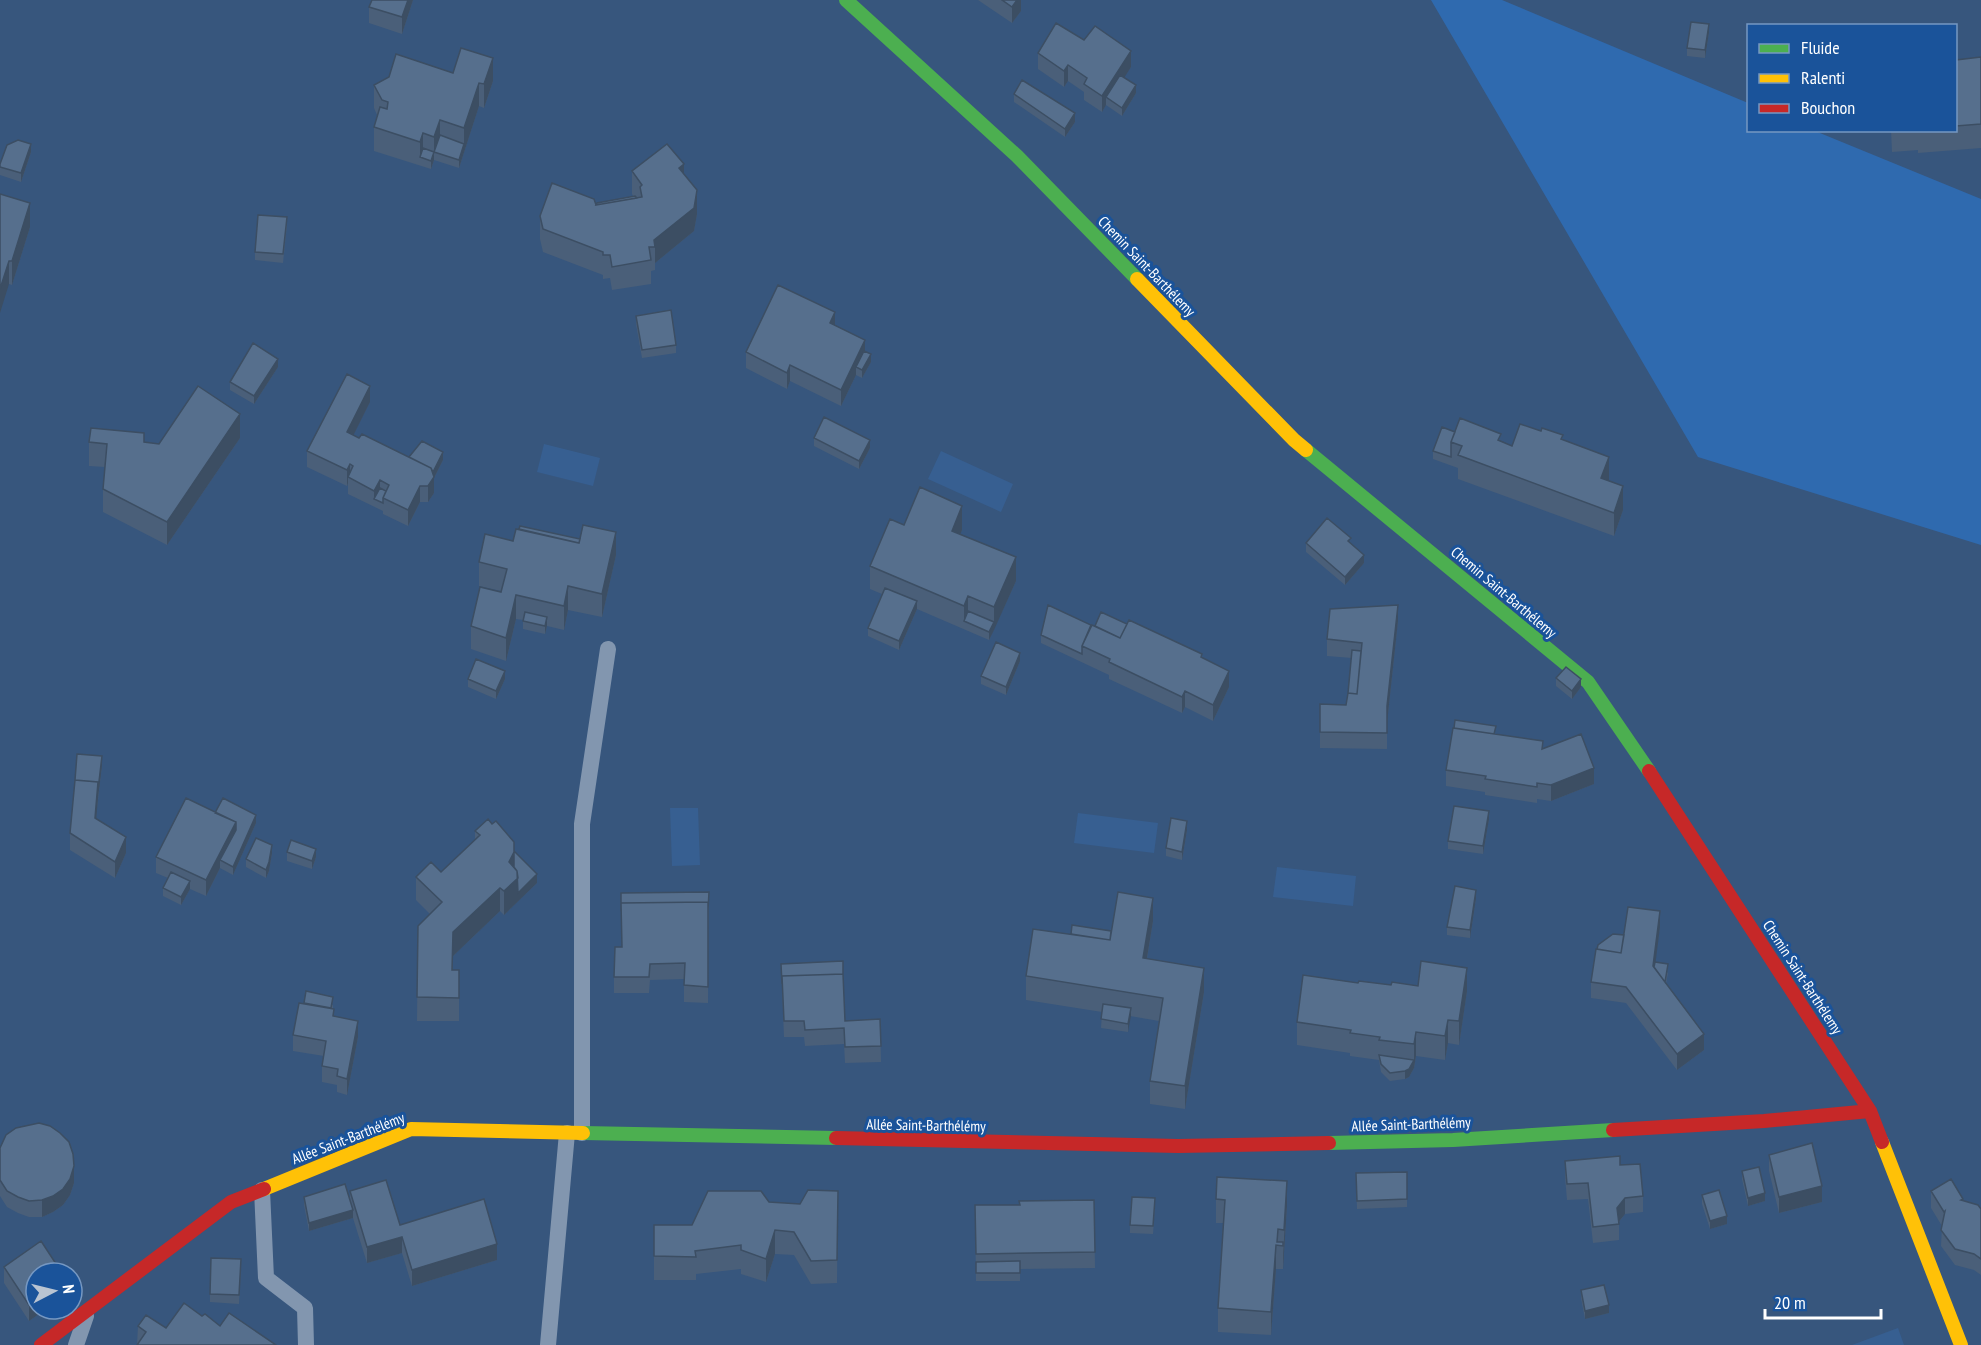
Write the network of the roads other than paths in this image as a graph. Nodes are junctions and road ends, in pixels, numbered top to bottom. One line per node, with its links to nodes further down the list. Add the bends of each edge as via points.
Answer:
1 (846, 0): 3 (street, Chemin Saint-Barthélemy, via 1017,156 1294,440 1588,682)
2 (608, 649): 4 (lane, via 582,824)
3 (1870, 1111): 4 (street, Allée Saint-Barthélémy, via 1453,1140 1190,1146); 11 (street, Chemin Saint-Barthélemy)
4 (574, 1133): 5 (street, Allée Saint-Barthélémy, via 411,1130); 10 (lane)
5 (262, 1190): 6 (street, Allée Saint-Barthélémy, via 231,1202); 9 (lane, via 266,1278 305,1308)
6 (88, 1310): 7 (street, Allée Saint-Barthélémy); 8 (lane)
7 (41, 1345)
8 (76, 1345)
9 (306, 1345)
10 (548, 1345)
11 (1961, 1345)

